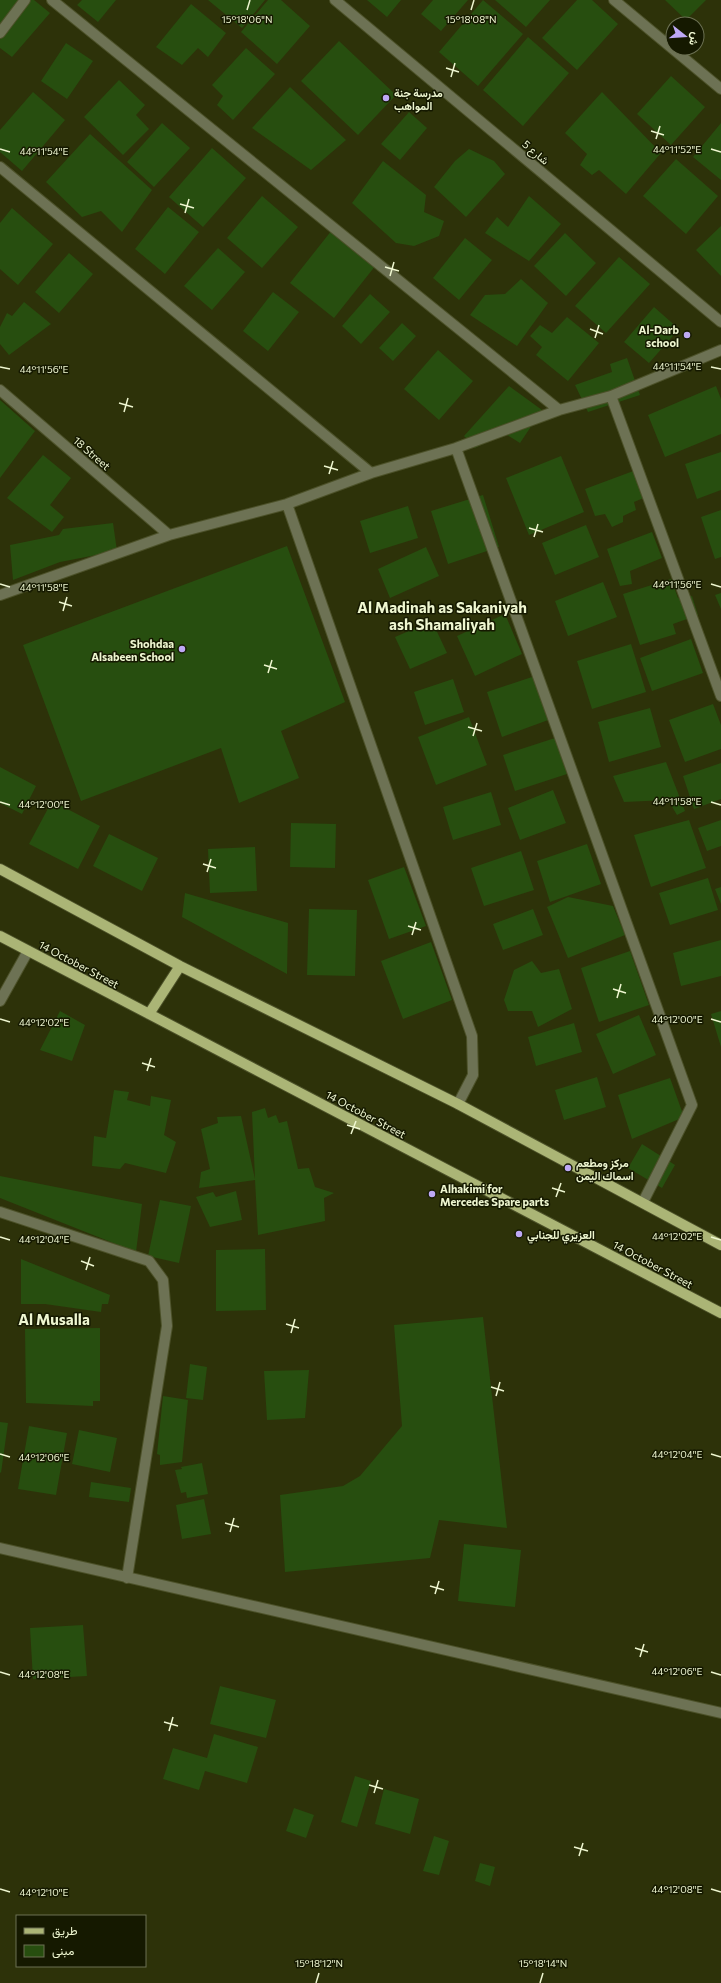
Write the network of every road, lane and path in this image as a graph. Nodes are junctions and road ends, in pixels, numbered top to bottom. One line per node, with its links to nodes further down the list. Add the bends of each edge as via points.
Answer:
1 (25, 0): 5 (street)
2 (52, 0): 12 (street)
3 (335, 0): 8 (street, شارع 5)
4 (614, 0): 6 (street)
5 (0, 33)
6 (721, 89)
7 (0, 167): 14 (street)
8 (721, 322)
9 (721, 350): 11 (street)
10 (0, 390): 16 (street, 18 Street)
11 (611, 396): 12 (street); 18 (street)
12 (559, 410): 13 (street)
13 (456, 448): 14 (street); 26 (street, via 692,1105)
14 (371, 473): 15 (street)
15 (287, 504): 16 (street); 25 (street, via 472,1036 473,1075)
16 (169, 535): 17 (street)
17 (0, 595)
18 (721, 696)
19 (0, 869): 22 (main road)
20 (0, 936): 21 (main road, 14 October Street)
21 (28, 951): 23 (street); 24 (main road, 14 October Street)
22 (180, 966): 24 (main road); 25 (main road)
23 (0, 1001)
24 (149, 1014): 29 (main road, 14 October Street)
25 (458, 1104): 26 (main road)
26 (643, 1202): 28 (main road)
27 (0, 1212): 31 (street, via 149,1261 163,1280 167,1326)
28 (721, 1245)
29 (721, 1313)
30 (0, 1548): 31 (street)
31 (127, 1578): 32 (street)
32 (721, 1713)

